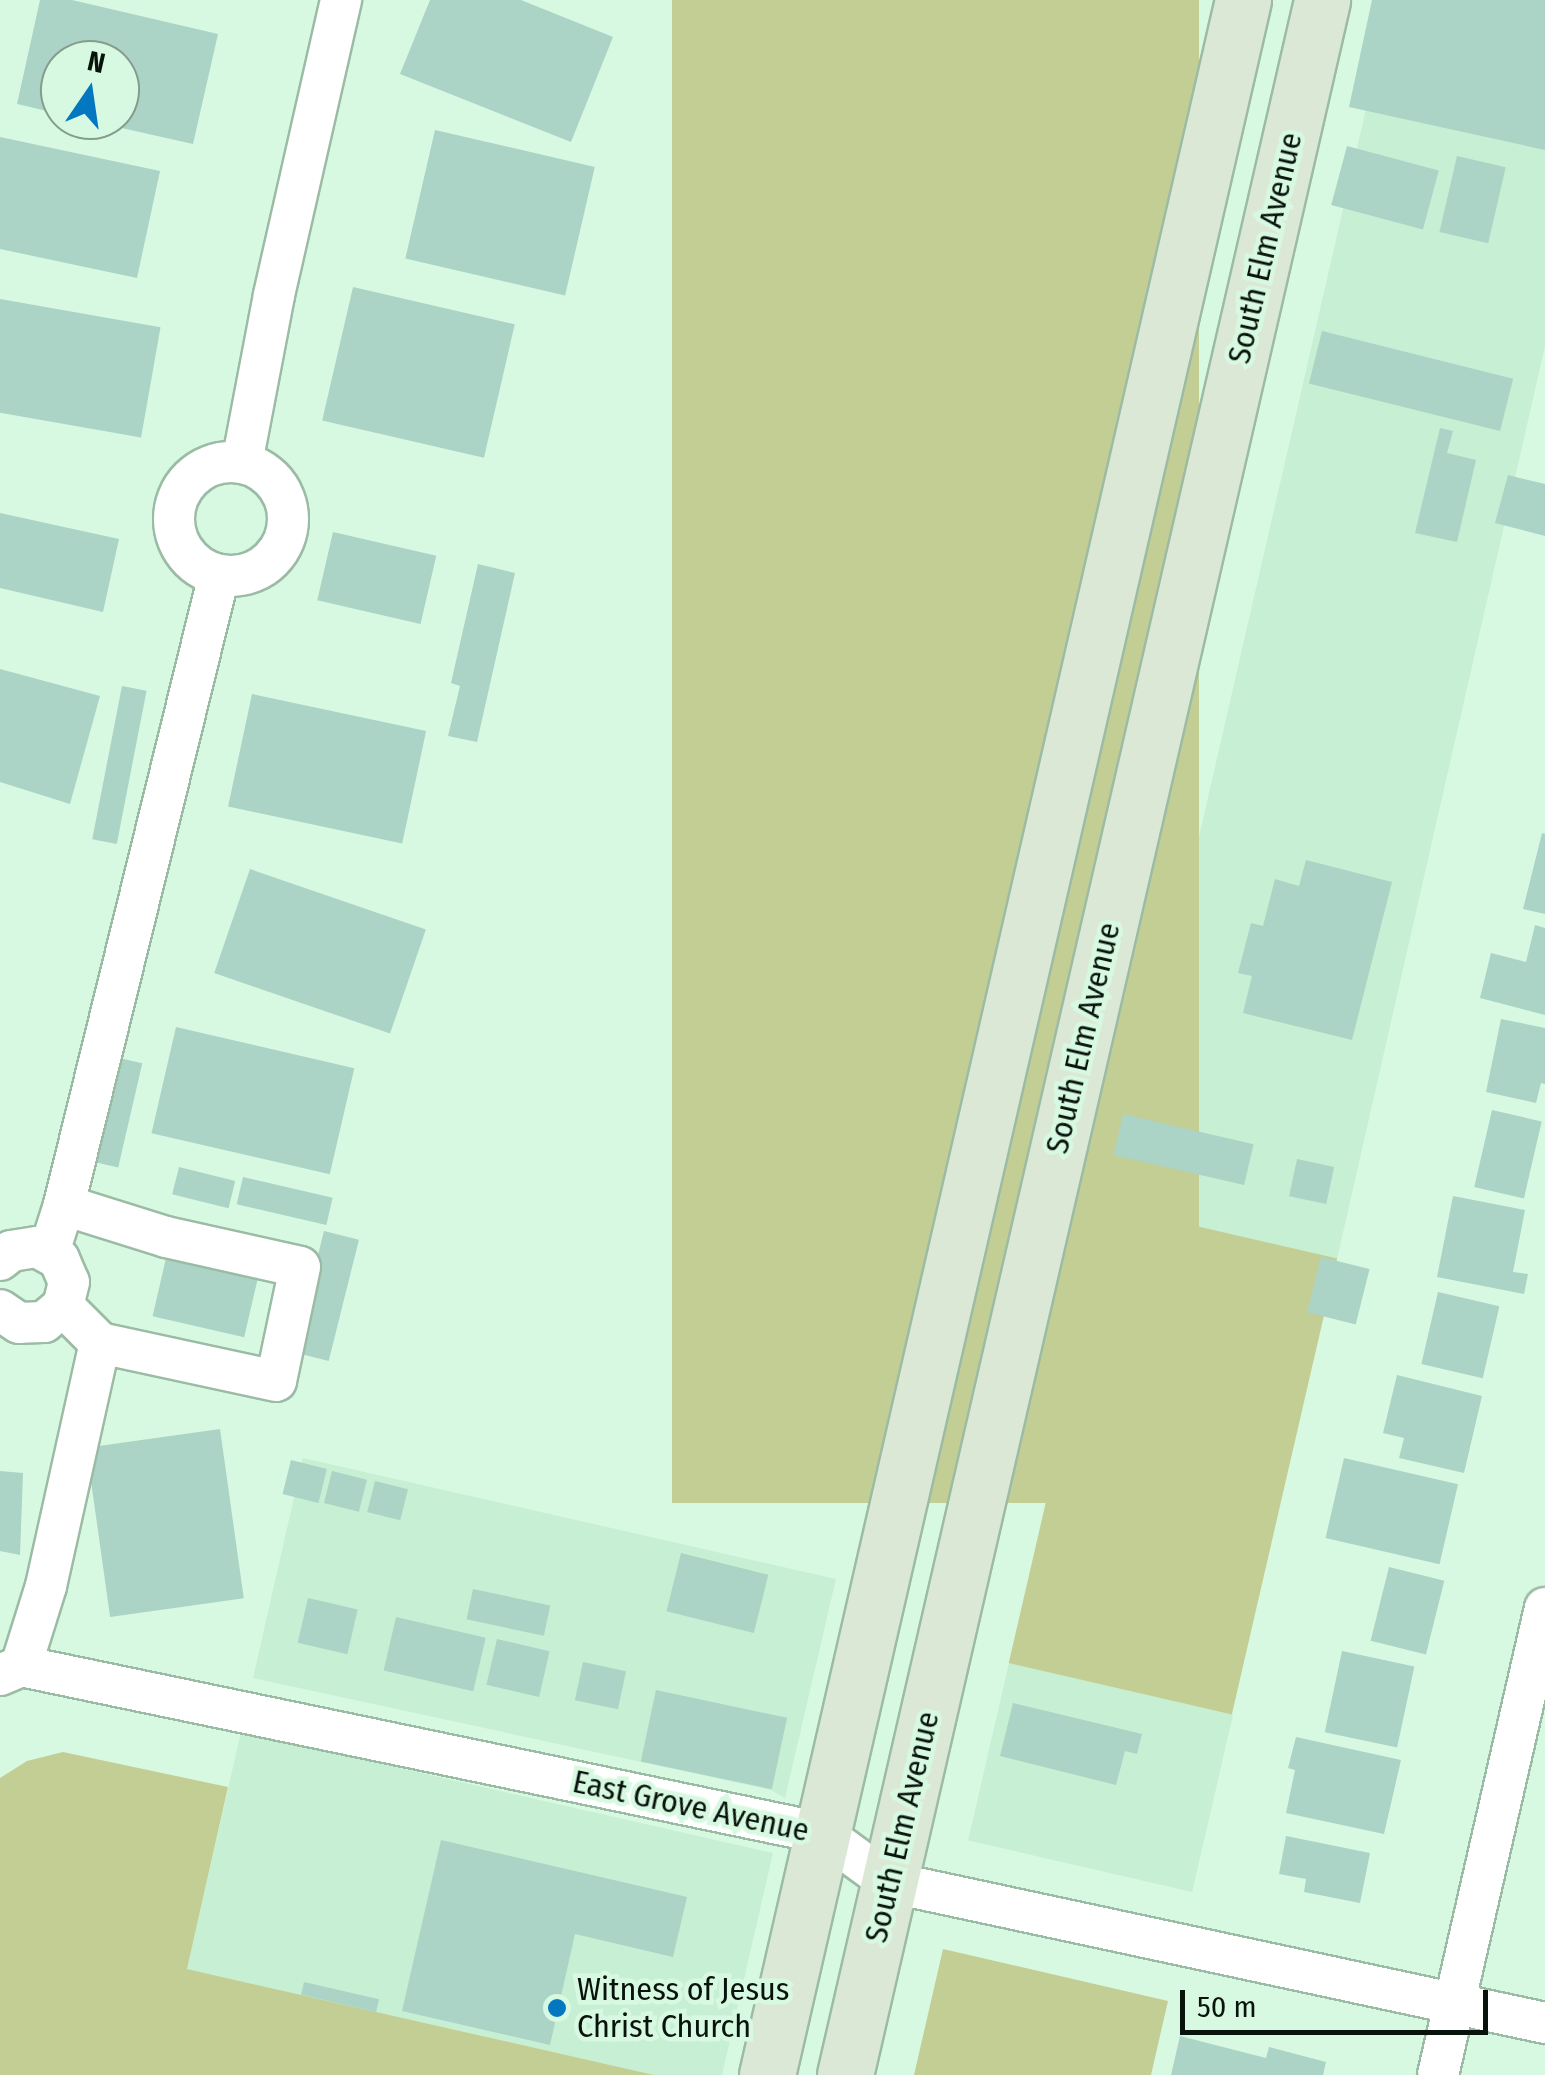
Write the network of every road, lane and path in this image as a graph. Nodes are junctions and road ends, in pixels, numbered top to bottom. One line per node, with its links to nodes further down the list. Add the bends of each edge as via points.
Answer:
1 (341, 0): 4 (street)
2 (1243, 0): 14 (main road)
3 (1322, 0): 15 (main road, South Elm Avenue)
4 (242, 462): 5 (street, via 203,469 178,498 176,537 200,568); 5 (street, via 274,480 284,495 288,530 270,562 237,577)
5 (219, 575): 6 (street)
6 (64, 1205): 7 (street); 11 (street, via 300,1267 276,1381)
7 (48, 1252): 8 (street, via 24,1247); 9 (street, via 68,1282)
8 (0, 1260)
9 (63, 1306): 10 (street, via 32,1324); 11 (street)
10 (0, 1310)
11 (100, 1343): 13 (street, via 46,1586)
12 (1545, 1608): 16 (street)
13 (10, 1671): 14 (street, East Grove Avenue)
14 (822, 1833): 15 (street, East Grove Avenue); 18 (main road)
15 (889, 1882): 16 (street, East Grove Avenue); 19 (main road, South Elm Avenue)
16 (1455, 2002): 17 (street, East Grove Avenue); 20 (street)
17 (1545, 2022)
18 (766, 2075)
19 (844, 2075)
20 (1438, 2075)

